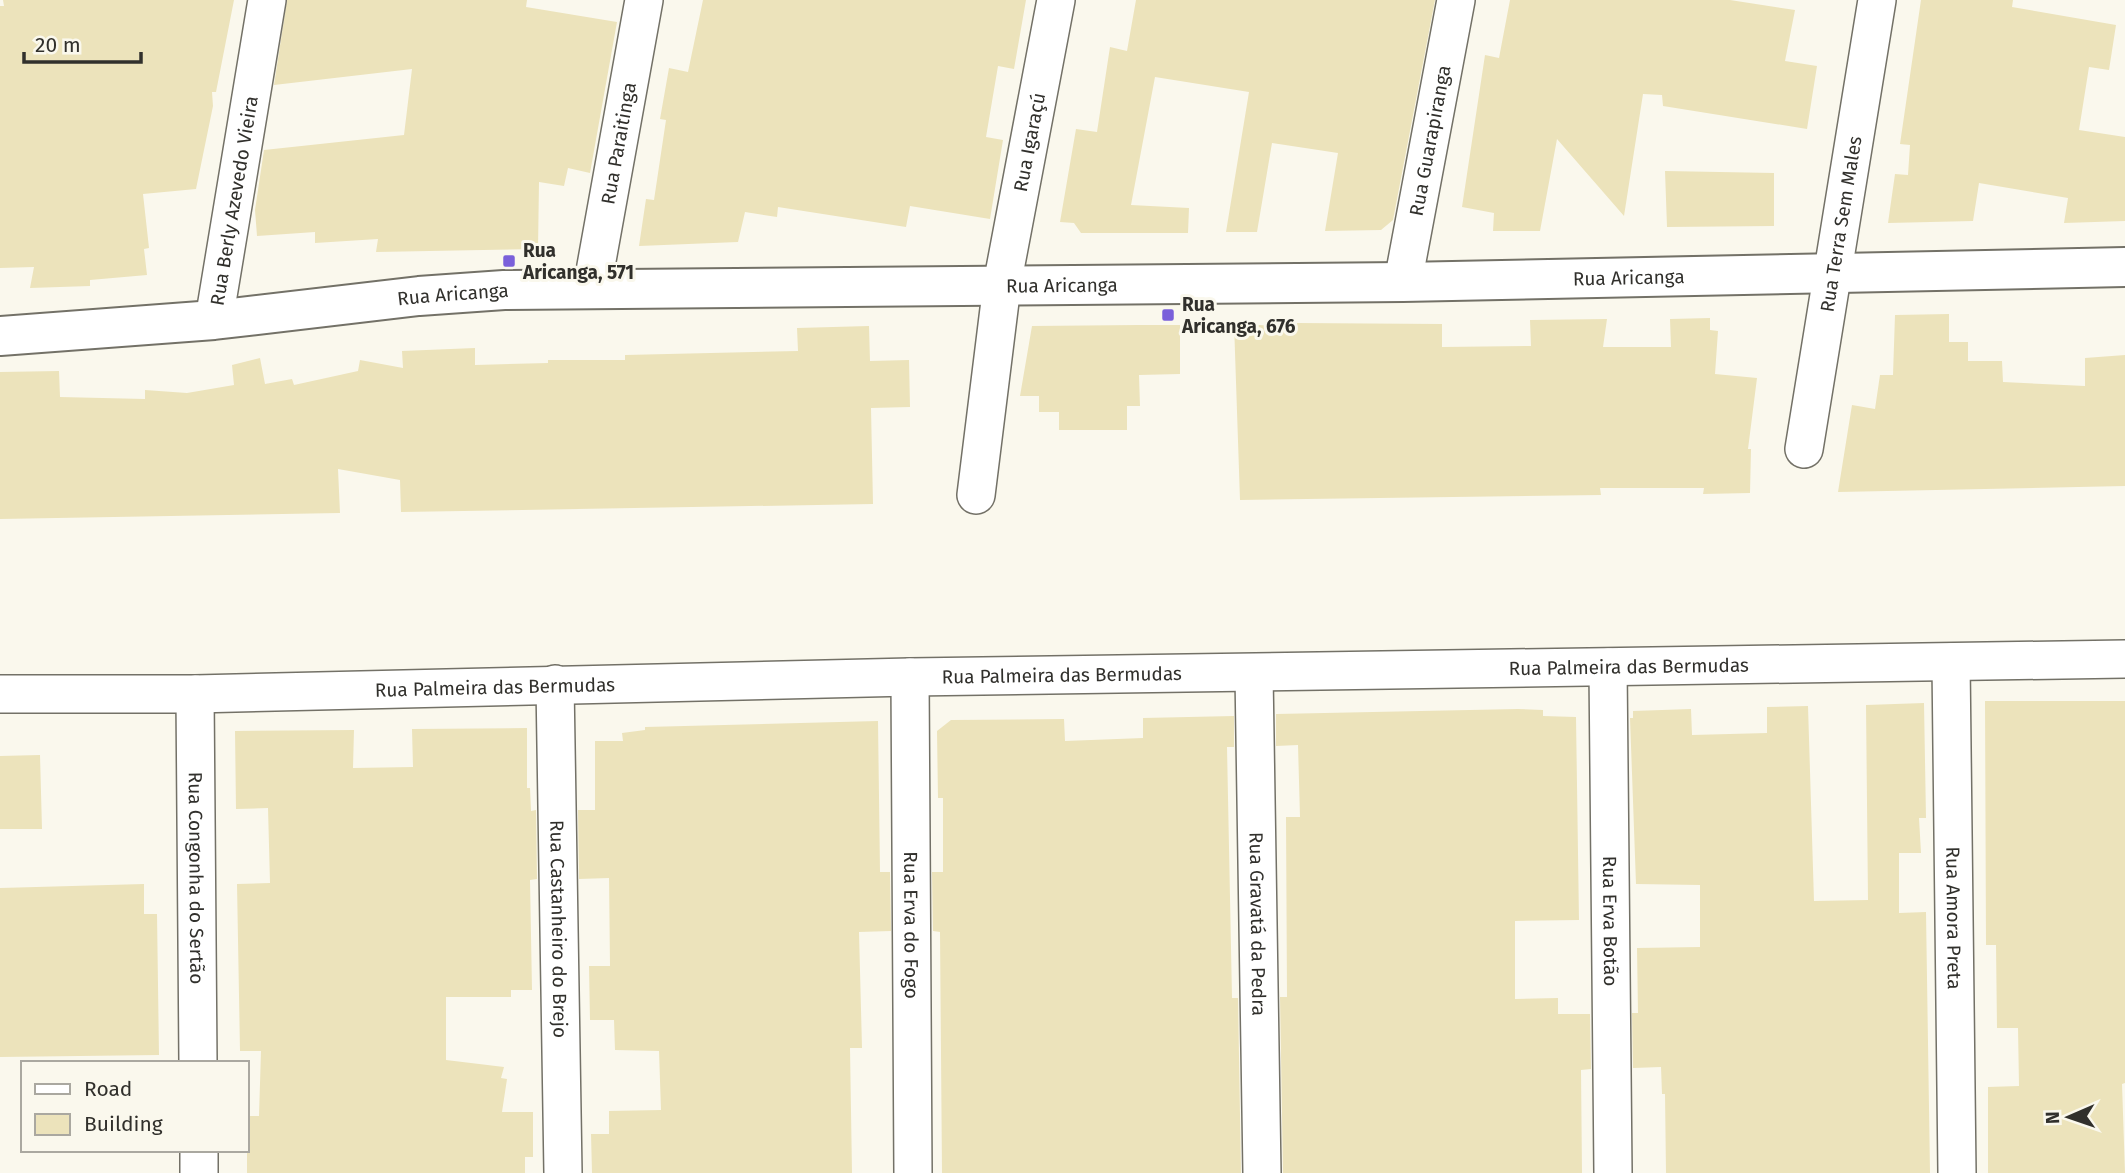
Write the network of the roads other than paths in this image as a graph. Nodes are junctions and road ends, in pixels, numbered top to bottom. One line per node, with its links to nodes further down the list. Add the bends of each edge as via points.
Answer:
1 (267, 0): 11 (street, Rua Berly Azevedo Vieira)
2 (644, 0): 10 (street, Rua Paraitinga)
3 (1056, 0): 9 (street, Rua Igaraçú)
4 (1457, 0): 8 (street, Rua Guarapiranga)
5 (1877, 0): 7 (street, Rua Terra Sem Males)
6 (2125, 267): 7 (street, Rua Aricanga)
7 (1832, 271): 8 (street, Rua Aricanga); 13 (street, Rua Terra Sem Males)
8 (1403, 282): 9 (street, Rua Aricanga)
9 (1003, 285): 10 (street, Rua Aricanga); 14 (street, Rua Igaraçú)
10 (592, 288): 11 (street, Rua Aricanga, via 419,296)
11 (214, 320): 12 (street, Rua Aricanga)
12 (0, 336)
13 (1804, 449)
14 (976, 495)
15 (2125, 659): 16 (street, Rua Palmeira das Bermudas)
16 (1951, 662): 17 (street, Rua Palmeira das Bermudas); 30 (street, Rua Amora Preta)
17 (1608, 667): 18 (street, Rua Palmeira das Bermudas); 29 (street, Rua Erva Botão)
18 (1254, 674): 19 (street, Rua Palmeira das Bermudas); 28 (street, Rua Gravatá da Pedra)
19 (910, 677): 20 (street, Rua Palmeira das Bermudas); 27 (street, Rua Erva do Fogo)
20 (555, 684): 22 (street, Rua Palmeira das Bermudas); 26 (street, Rua Castanheiro do Brejo)
21 (0, 694): 22 (street, Rua Palmeira das Bermudas)
22 (195, 694): 23 (street, Rua Congonha do Sertão)
23 (198, 1061)
24 (199, 1152): 25 (street)
25 (199, 1173)
26 (563, 1173)
27 (914, 1173)
28 (1262, 1173)
29 (1613, 1173)
30 (1957, 1173)

